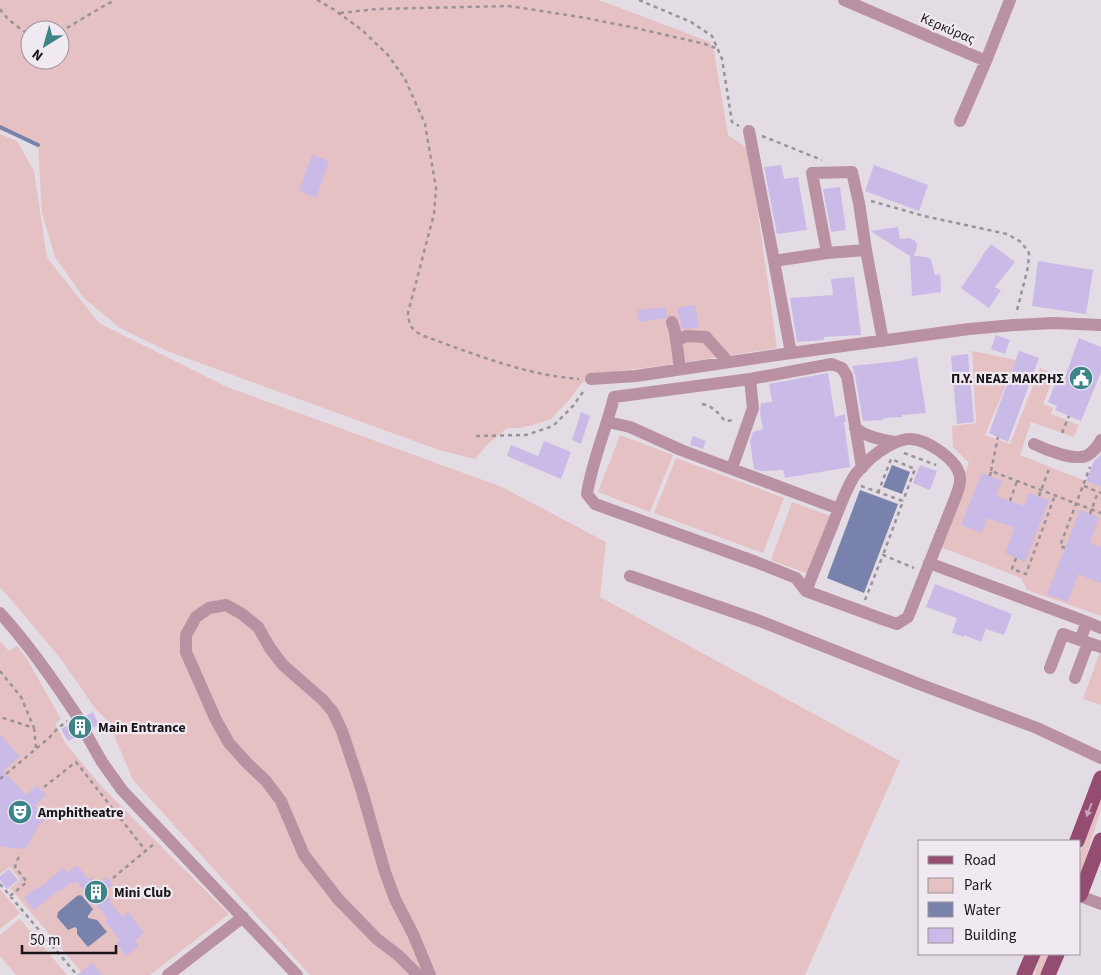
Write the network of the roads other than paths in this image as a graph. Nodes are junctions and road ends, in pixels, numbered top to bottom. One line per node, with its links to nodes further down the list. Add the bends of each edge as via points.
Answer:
1 (844, 0): 3 (street, Κερκύρας)
2 (1010, 0): 3 (street)
3 (986, 61): 4 (street)
4 (960, 121)
5 (750, 131): 8 (street)
6 (866, 250): 7 (street); 7 (street, via 852,172 812,173); 11 (street)
7 (827, 253): 8 (street)
8 (774, 260): 13 (street)
9 (672, 322): 12 (street)
10 (1101, 325): 11 (street, via 1014,325)
11 (883, 341): 13 (street)
12 (676, 342): 14 (street, via 686,336 706,336); 15 (street)
13 (791, 353): 14 (street)
14 (728, 362): 15 (street)
15 (680, 369): 16 (street)
16 (591, 379)
17 (750, 379): 18 (street, via 614,397); 19 (street, via 832,364 842,368 847,376); 23 (street, via 753,408)
18 (608, 422): 23 (street, via 630,427); 28 (street, via 590,474 587,494 594,504 796,578)
19 (855, 428): 21 (street, via 864,435); 24 (street)
20 (1100, 442): 22 (street, via 1088,456 1076,457 1053,453)
21 (891, 444): 24 (street); 26 (street, via 910,438 922,441 958,470 959,486)
22 (1034, 444)
23 (732, 468): 25 (street)
24 (862, 468): 25 (street, via 854,476)
25 (839, 509): 28 (street)
26 (922, 567): 28 (street, via 908,617 897,624); 30 (street)
27 (630, 576): 38 (street, via 760,621 1037,728)
28 (806, 591)
29 (0, 613): 36 (street)
30 (1086, 622): 31 (street); 32 (street)
31 (1101, 628)
32 (1084, 641): 33 (street); 34 (street, via 1063,634); 35 (street)
33 (1101, 647)
34 (1050, 668)
35 (1075, 678)
36 (78, 717)
37 (86, 732): 45 (street, via 122,790)
38 (1101, 758)
39 (1101, 778): 40 (main road, one-way to 40)
40 (1077, 840)
41 (1101, 840): 42 (main road)
42 (1081, 892)
43 (1081, 895): 44 (street)
44 (1101, 904)
45 (243, 917): 48 (street); 49 (street)
46 (1033, 955): 52 (main road)
47 (1056, 955): 53 (main road)
48 (168, 975)
49 (297, 975)
50 (418, 975): 51 (street, via 338,899 304,855 281,801 229,744 186,652 186,635 196,617 209,608 226,605 258,627 283,665 333,712 362,791 385,872)
51 (430, 975)
52 (1024, 975)
53 (1048, 975)

